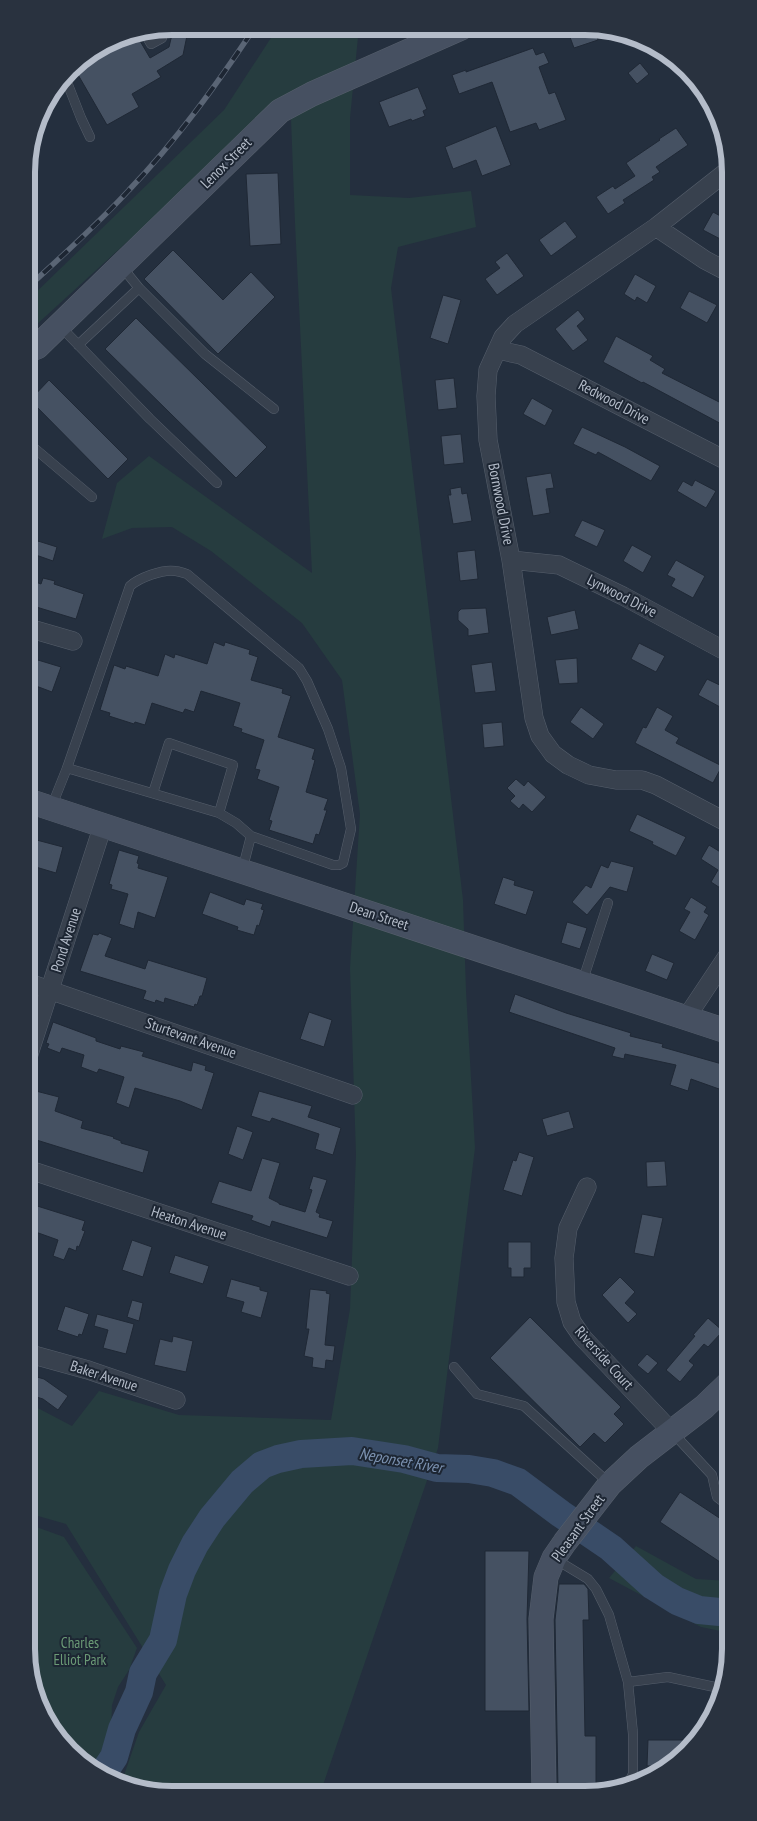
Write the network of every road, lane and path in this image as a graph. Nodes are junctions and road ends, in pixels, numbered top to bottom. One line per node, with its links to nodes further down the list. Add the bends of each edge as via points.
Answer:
1 (445, 35): 8 (street, Lenox Street, via 312,94 280,112)
2 (162, 36): 3 (lane, via 151,44)
3 (147, 38)
4 (68, 83): 5 (lane)
5 (90, 136)
6 (722, 175): 7 (street, Bornwood Drive)
7 (656, 227): 9 (street); 14 (street, Bornwood Drive, via 515,324)
8 (121, 266): 10 (lane); 11 (street, Lenox Street)
9 (722, 269)
10 (139, 288): 12 (lane); 15 (lane, via 205,354)
11 (59, 325): 12 (lane); 13 (street, Lenox Street)
12 (78, 345): 18 (lane)
13 (35, 348)
14 (498, 350): 17 (street, Redwood Drive, via 521,355); 20 (street, Bornwood Drive, via 488,370 488,440)
15 (274, 408)
16 (35, 449): 19 (lane)
17 (722, 458)
18 (217, 482)
19 (92, 497)
20 (511, 560): 23 (street, Lynwood Drive, via 559,565); 29 (street, Bornwood Drive, via 534,718 540,736 553,754 589,775 642,780 656,785)
21 (35, 630): 22 (street)
22 (72, 641)
23 (722, 649)
24 (67, 768): 25 (lane); 27 (lane); 31 (lane, via 130,586 147,576 174,570 187,574 299,668 328,730 341,768 351,829 343,862 334,865)
25 (153, 793): 28 (lane); 28 (lane, via 169,742 233,765)
26 (35, 803): 27 (street, Dean Street)
27 (51, 808): 30 (street, Dean Street)
28 (220, 813): 31 (lane)
29 (722, 820)
30 (103, 825): 32 (street, Dean Street); 37 (street, Pond Avenue)
31 (251, 836): 32 (lane)
32 (242, 871): 35 (street, Dean Street)
33 (608, 903): 35 (lane)
34 (722, 964): 38 (street)
35 (582, 983): 38 (street, Dean Street)
36 (35, 985): 37 (street, Sturtevant Avenue)
37 (50, 990): 40 (street, Pond Avenue); 41 (street, Sturtevant Avenue)
38 (686, 1018): 39 (street, Dean Street)
39 (722, 1030)
40 (35, 1036)
41 (353, 1095)
42 (35, 1172): 44 (street, Heaton Avenue)
43 (587, 1187): 49 (street, Riverside Court, via 568,1228 564,1258 566,1302 572,1322 583,1338)
44 (349, 1276)
45 (35, 1355): 48 (street, Baker Avenue)
46 (454, 1367): 50 (lane, via 477,1394 524,1406)
47 (722, 1390): 49 (street, Pleasant Street)
48 (176, 1400)
49 (671, 1431): 50 (street, Pleasant Street); 51 (lane, via 712,1475 717,1497)
50 (610, 1484): 52 (street, Pleasant Street)
51 (722, 1501)
52 (560, 1550): 53 (lane, via 596,1588 609,1615); 56 (street, Pleasant Street, via 546,1577 541,1620)
53 (628, 1682): 54 (lane, via 668,1677); 55 (lane, via 633,1734)
54 (716, 1687)
55 (631, 1778)
56 (544, 1786)

